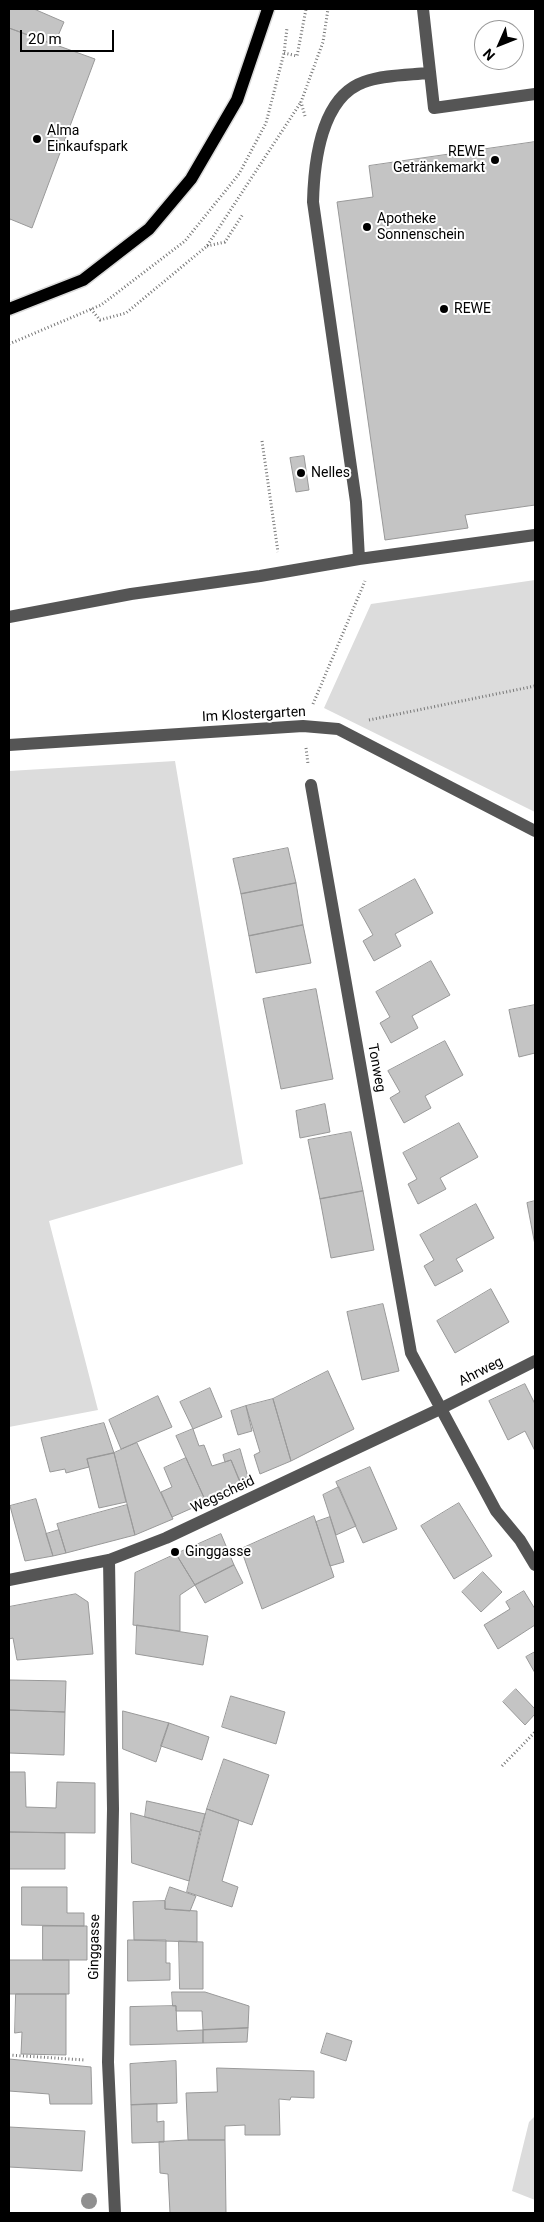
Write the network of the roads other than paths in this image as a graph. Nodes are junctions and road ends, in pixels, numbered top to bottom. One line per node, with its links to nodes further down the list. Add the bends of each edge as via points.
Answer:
1 (268, 9): 5 (main road, via 238,100 191,179 149,229 83,280)
2 (422, 9): 3 (street)
3 (428, 73): 4 (street, via 434,108); 7 (street, via 364,82 349,89 327,123 314,170 313,202 356,502)
4 (535, 94)
5 (9, 309)
6 (535, 535): 7 (street)
7 (359, 559): 8 (street, via 131,594)
8 (9, 617)
9 (9, 745): 11 (street, Im Klostergarten, via 303,726 338,729)
10 (311, 784): 13 (street, Tonweg, via 411,1353)
11 (535, 831)
12 (535, 1361): 13 (street, Ahrweg)
13 (440, 1409): 14 (street, Wegscheid, via 166,1538); 15 (street, Tonweg, via 496,1511)
14 (109, 1560): 16 (street, Wegscheid); 17 (street, Ginggasse, via 113,1809 108,2062)
15 (535, 1565)
16 (9, 1580)
17 (115, 2213)

